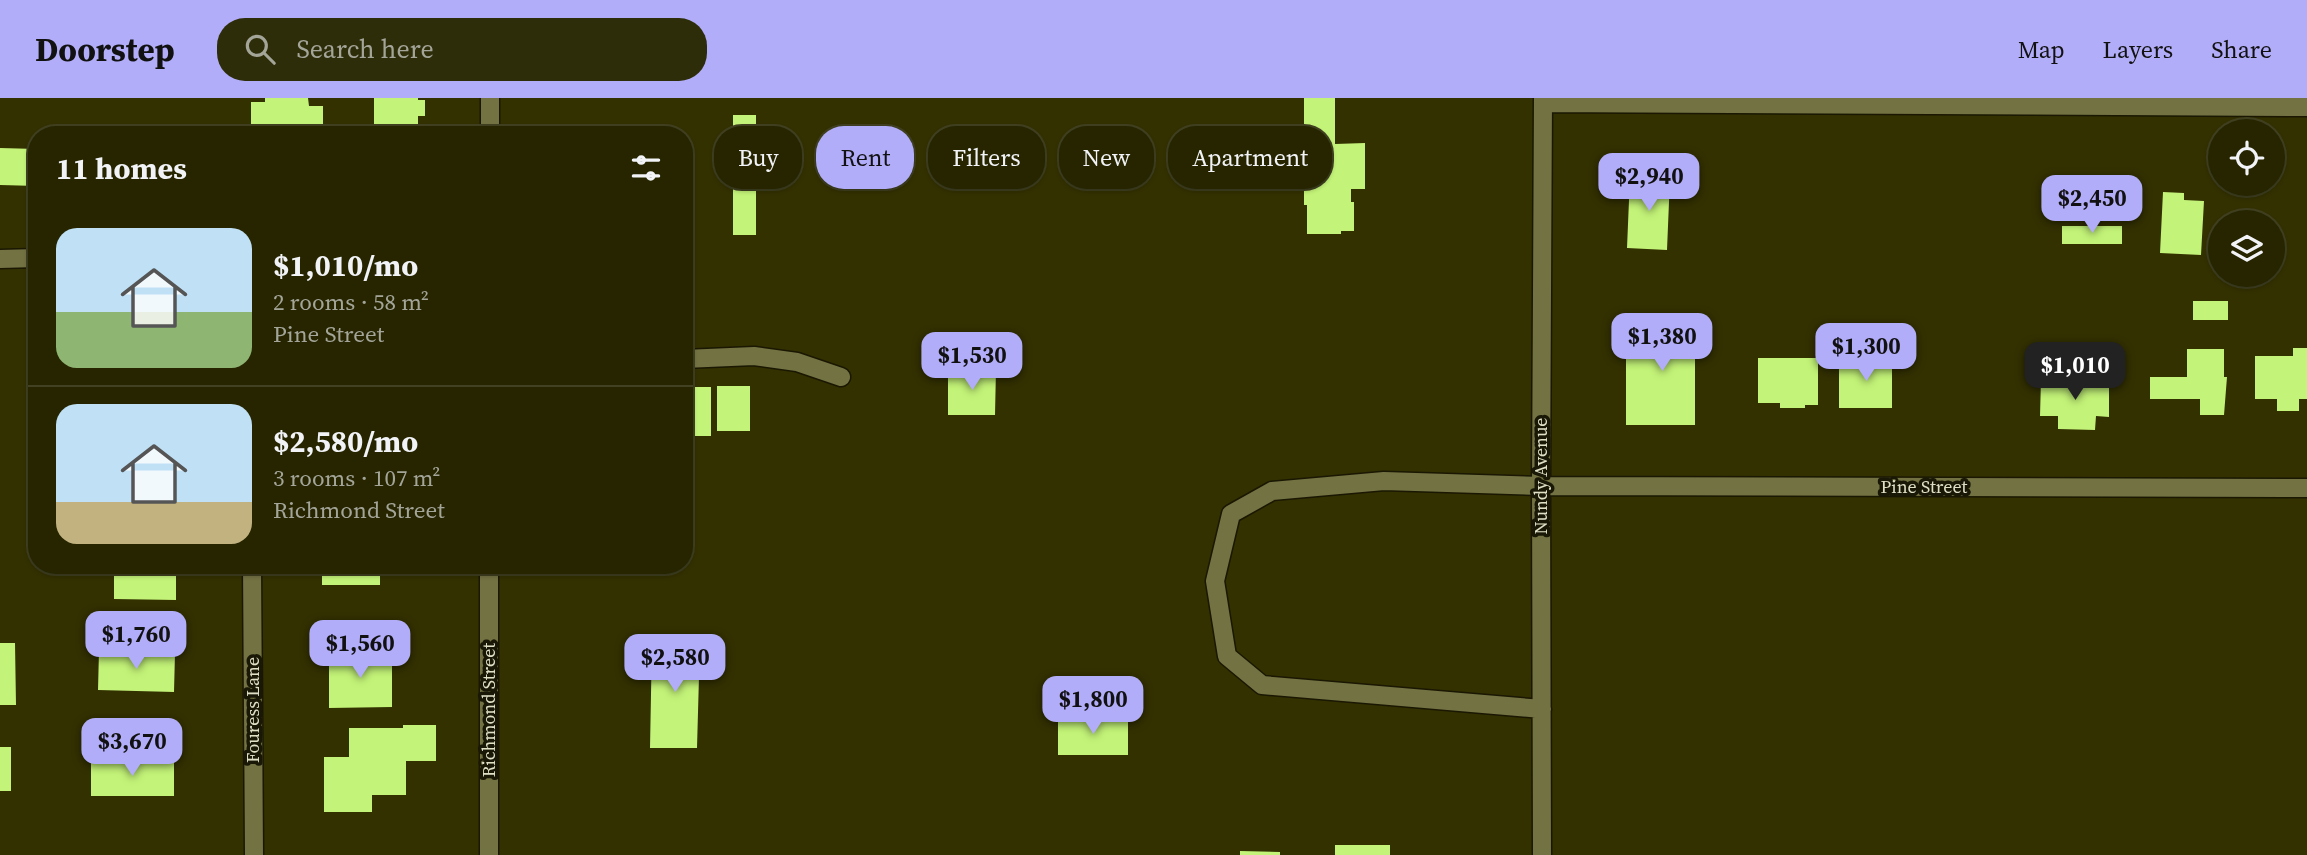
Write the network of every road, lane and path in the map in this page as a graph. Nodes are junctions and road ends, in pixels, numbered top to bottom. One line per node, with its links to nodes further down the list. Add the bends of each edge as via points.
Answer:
1 (490, 98): 4 (street)
2 (1543, 101): 3 (street); 9 (street, Nundy Avenue)
3 (2307, 107)
4 (489, 126)
5 (28, 258): 6 (street)
6 (0, 259)
7 (693, 359): 8 (street, via 754,356 797,362)
8 (841, 377)
9 (1541, 486): 10 (street, Pine Street); 13 (street, Nundy Avenue); 13 (street, Pine Street, via 1384,481 1272,491 1231,514 1215,581 1227,656 1262,685)
10 (2307, 488)
11 (252, 574): 14 (street, Fouress Lane)
12 (489, 574): 15 (street, Richmond Street)
13 (1542, 709): 16 (street, Nundy Avenue)
14 (254, 855)
15 (489, 855)
16 (1542, 855)

